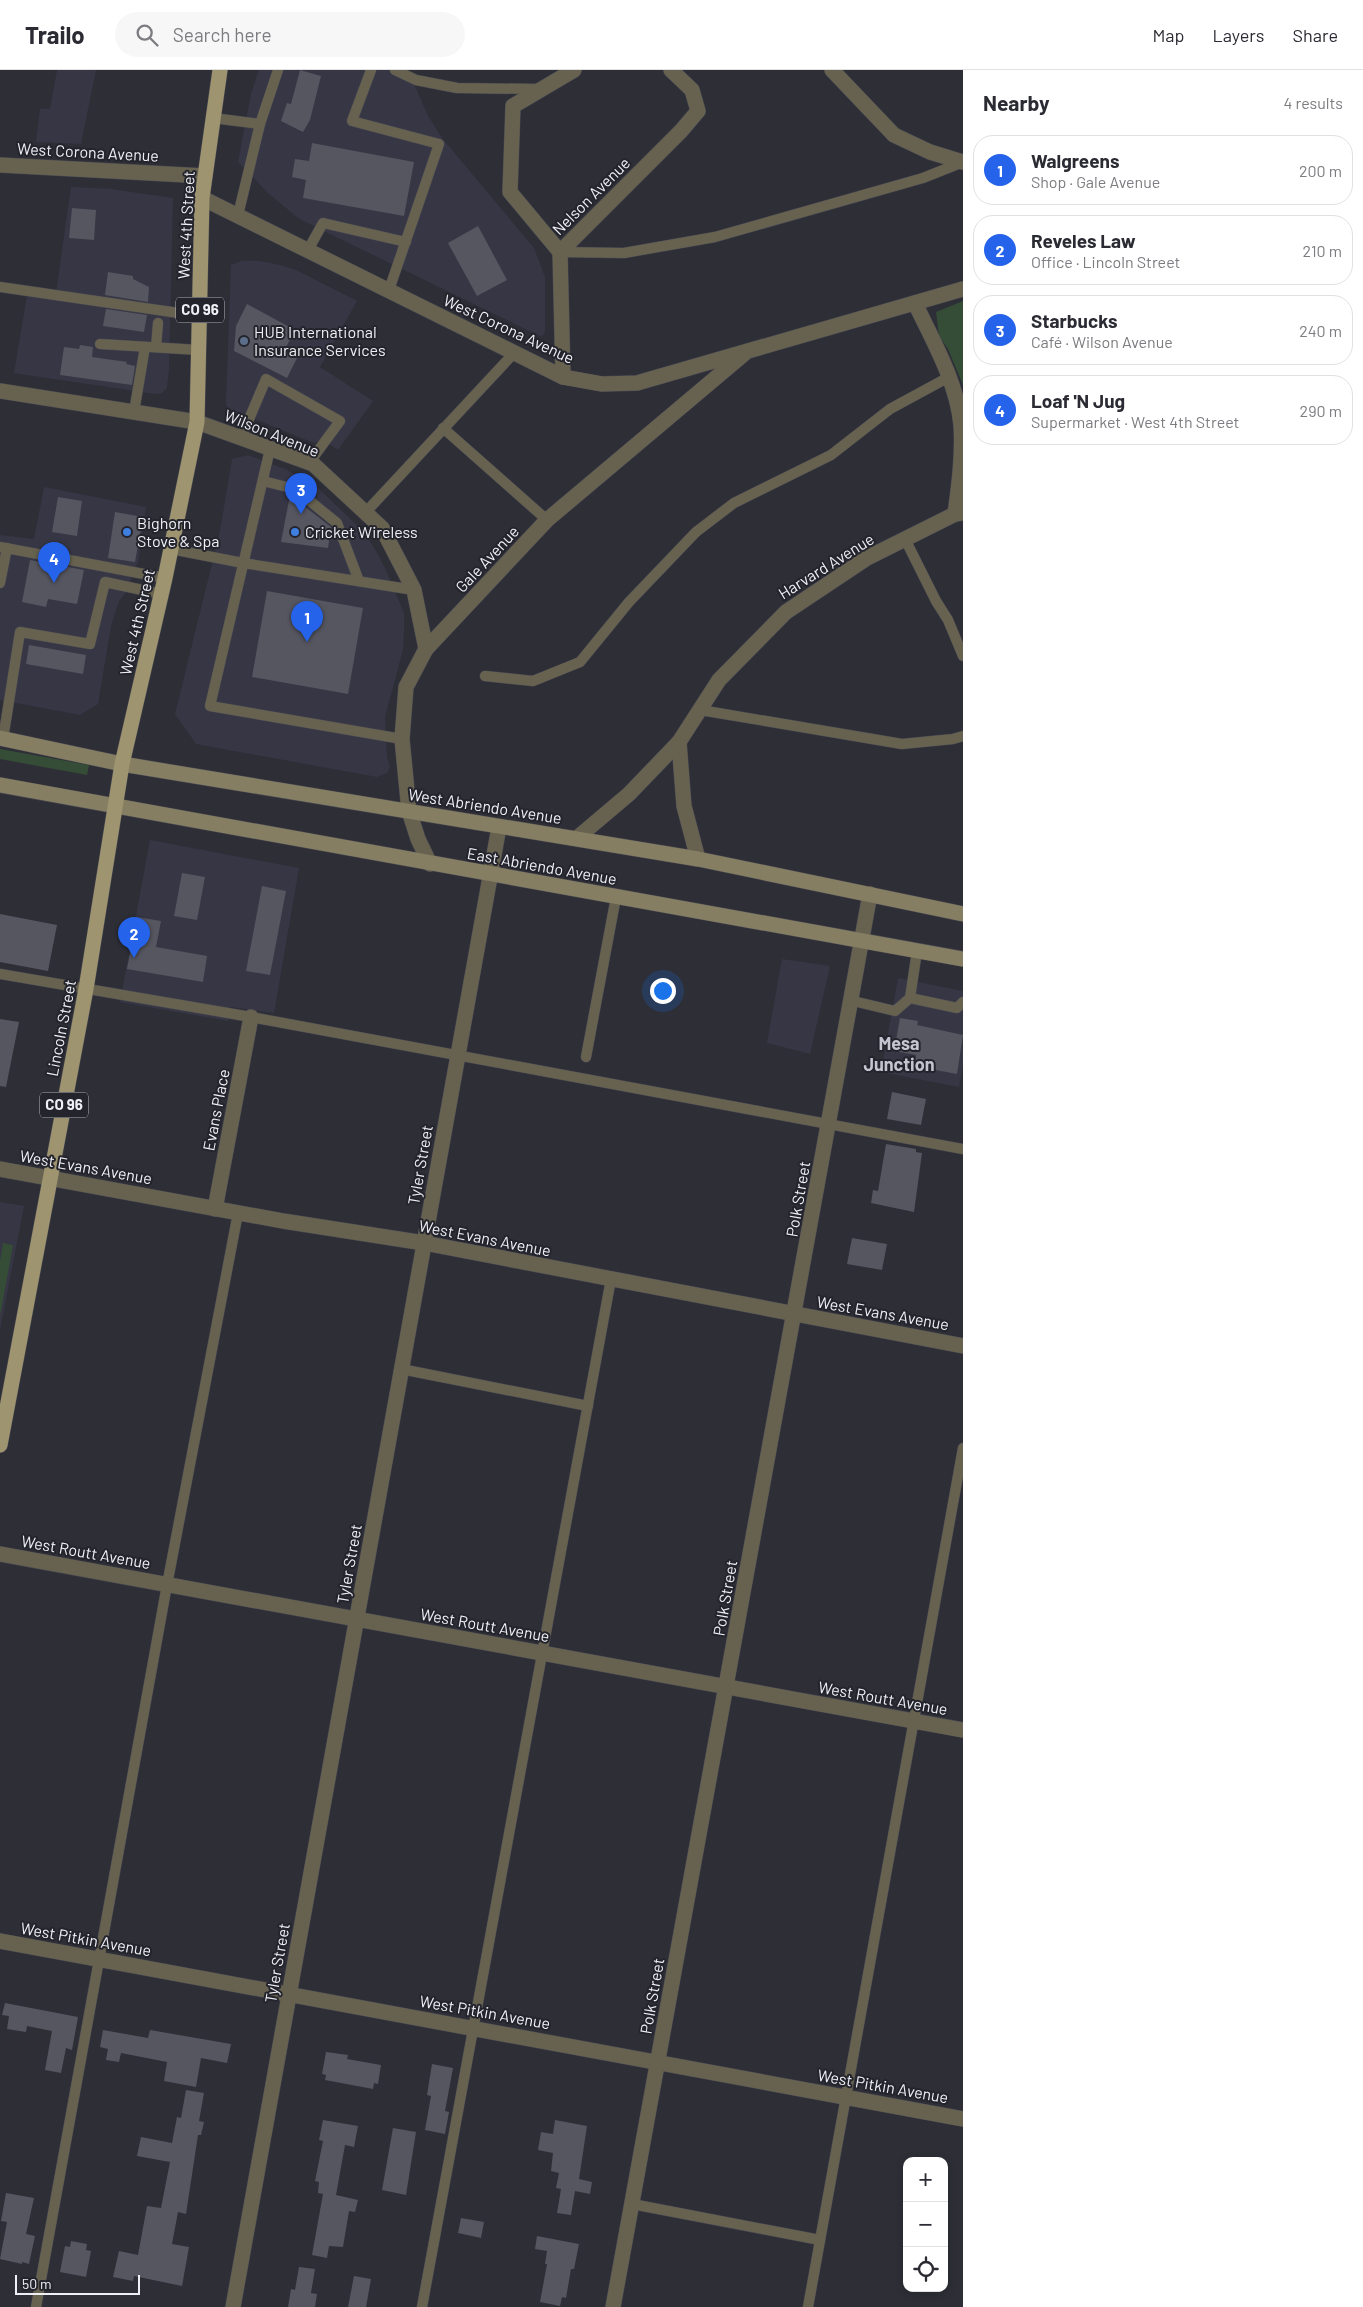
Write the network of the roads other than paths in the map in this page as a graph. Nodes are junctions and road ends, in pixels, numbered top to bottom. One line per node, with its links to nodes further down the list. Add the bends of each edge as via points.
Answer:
1 (220, 70): 9 (main road, West 4th Street / CO 96)
2 (278, 70): 10 (lane)
3 (371, 70): 16 (lane, via 352,122 439,144)
4 (396, 70): 8 (lane, via 416,80 457,88)
5 (574, 70): 8 (street)
6 (671, 70): 18 (street, Nelson Avenue, via 692,90 698,112)
7 (832, 70): 11 (street, via 894,135 930,152)
8 (542, 89): 18 (street, via 513,106 510,192)
9 (213, 118): 10 (lane); 13 (main road, West 4th Street / CO 96)
10 (260, 124): 15 (lane)
11 (963, 162): 18 (lane, via 923,178 715,237 624,253)
12 (0, 165): 13 (street, West Corona Avenue)
13 (205, 176): 14 (main road, West 4th Street / CO 96)
14 (202, 198): 15 (street, West Corona Avenue); 23 (main road, West 4th Street / CO 96)
15 (238, 215): 17 (street, West Corona Avenue)
16 (406, 242): 17 (lane, via 323,223); 21 (lane)
17 (308, 250): 21 (street, West Corona Avenue)
18 (560, 252): 31 (street, Nelson Avenue)
19 (0, 287): 23 (lane)
20 (963, 289): 22 (street, West Corona Avenue)
21 (389, 290): 30 (street, West Corona Avenue)
22 (915, 303): 29 (street, West Corona Avenue); 32 (street, Harvard Avenue)
23 (199, 316): 28 (main road, West 4th Street / CO 96)
24 (158, 323): 27 (lane)
25 (100, 344): 26 (lane)
26 (145, 347): 27 (lane); 34 (lane)
27 (156, 347): 28 (lane)
28 (199, 350): 35 (main road, West 4th Street / CO 96)
29 (748, 350): 31 (street, West Corona Avenue, via 637,383 602,384); 43 (street, Gale Avenue)
30 (515, 352): 31 (street, West Corona Avenue); 36 (lane)
31 (563, 377)
32 (949, 377): 42 (street, Harvard Avenue, via 961,425); 55 (lane, via 890,409 831,455 734,503 696,532 629,602 580,662 533,681)
33 (0, 391): 34 (street, Wilson Avenue)
34 (134, 412): 35 (street, Wilson Avenue)
35 (197, 422): 37 (street, Wilson Avenue); 46 (main road, West 4th Street / CO 96)
36 (442, 428): 41 (lane); 43 (lane)
37 (241, 438): 38 (street, Wilson Avenue); 39 (lane, via 266,379 340,422)
38 (270, 448): 39 (street, Wilson Avenue); 40 (lane)
39 (309, 463): 41 (street, Wilson Avenue)
40 (263, 481): 47 (lane); 49 (lane, via 295,490 337,522)
41 (366, 513): 51 (street, Wilson Avenue, via 382,528)
42 (961, 514): 44 (street, Harvard Avenue)
43 (547, 520): 53 (street, Gale Avenue)
44 (905, 539): 54 (lane, via 948,620); 56 (street, Harvard Avenue, via 867,558 786,612 719,680)
45 (4, 547): 48 (lane); 50 (lane)
46 (171, 549): 47 (lane); 48 (main road, West 4th Street / CO 96)
47 (243, 563): 49 (lane); 59 (lane, via 210,706)
48 (165, 578): 52 (main road, West 4th Street / CO 96)
49 (359, 581): 51 (lane)
50 (0, 582)
51 (414, 590): 53 (street, Wilson Avenue)
52 (161, 594): 58 (lane, via 105,582 90,644 20,632); 61 (main road, West 4th Street / CO 96)
53 (426, 650): 59 (street, Gale Avenue, via 406,687)
54 (963, 656)
55 (485, 676)
56 (700, 710): 57 (lane, via 902,744); 60 (street, Harvard Avenue)
57 (963, 736)
58 (1, 739): 61 (main road, West Abriendo Avenue)
59 (402, 739): 64 (street, Gale Avenue)
60 (679, 742): 66 (street, Harvard Avenue, via 629,794); 67 (street, via 684,806)
61 (122, 764): 63 (main road, Lincoln Street / CO 96); 64 (main road, West Abriendo Avenue)
62 (0, 785): 63 (main road)
63 (116, 804): 68 (main road, East Abriendo Avenue); 79 (main road, Lincoln Street / CO 96)
64 (409, 811): 65 (main road, West Abriendo Avenue); 68 (street, Gale Avenue)
65 (499, 827): 66 (main road, West Abriendo Avenue); 69 (street, Tyler Street)
66 (577, 838): 67 (main road, West Abriendo Avenue)
67 (698, 859): 70 (main road, West Abriendo Avenue)
68 (430, 864): 69 (main road, East Abriendo Avenue)
69 (490, 875): 71 (main road, East Abriendo Avenue); 84 (street, Tyler Street)
70 (870, 894): 73 (main road, West Abriendo Avenue); 75 (street, Polk Street)
71 (616, 897): 75 (main road, East Abriendo Avenue); 85 (lane)
72 (963, 910): 73 (street)
73 (948, 911): 74 (main road, West Abriendo Avenue)
74 (963, 914)
75 (863, 942): 76 (main road, East Abriendo Avenue); 81 (street, Polk Street)
76 (917, 951): 77 (main road, East Abriendo Avenue); 80 (lane)
77 (963, 959)
78 (0, 974): 79 (lane)
79 (86, 989): 83 (lane); 89 (main road, Lincoln Street / CO 96)
80 (910, 998): 81 (lane, via 895,1011); 82 (lane, via 957,1008)
81 (853, 1001): 86 (street, Polk Street)
82 (963, 1002)
83 (251, 1017): 84 (lane); 90 (street, Evans Place)
84 (458, 1056): 86 (lane); 92 (street, Tyler Street)
85 (586, 1056)
86 (830, 1124): 87 (lane); 94 (street, Polk Street)
87 (963, 1149)
88 (0, 1169): 89 (street, West Evans Avenue)
89 (50, 1179): 90 (street, West Evans Avenue); 98 (main road, Lincoln Street / CO 96)
90 (215, 1209): 91 (street, West Evans Avenue)
91 (238, 1213): 92 (street, West Evans Avenue); 101 (lane)
92 (424, 1243): 93 (street, West Evans Avenue); 96 (street, Tyler Street)
93 (611, 1280): 94 (street, West Evans Avenue); 97 (lane)
94 (795, 1315): 95 (street, West Evans Avenue); 104 (street, Polk Street)
95 (963, 1346)
96 (401, 1369): 97 (lane); 102 (street, Tyler Street)
97 (588, 1406): 103 (lane)
98 (0, 1445)
99 (963, 1448): 105 (lane)
100 (0, 1554): 101 (street, West Routt Avenue)
101 (167, 1585): 102 (street, West Routt Avenue); 108 (lane)
102 (356, 1620): 103 (street, West Routt Avenue); 109 (street, Tyler Street)
103 (542, 1654): 104 (street, West Routt Avenue); 110 (lane)
104 (727, 1687): 105 (street, West Routt Avenue); 111 (street, Polk Street)
105 (914, 1721): 106 (street, West Routt Avenue); 112 (lane)
106 (963, 1730)
107 (0, 1941): 108 (street, West Pitkin Avenue)
108 (100, 1959): 109 (street, West Pitkin Avenue); 116 (lane)
109 (289, 1994): 110 (street, West Pitkin Avenue); 117 (street, Tyler Street)
110 (473, 2028): 111 (street, West Pitkin Avenue); 118 (lane)
111 (658, 2062): 112 (street, West Pitkin Avenue); 114 (street, Polk Street)
112 (846, 2097): 113 (street, West Pitkin Avenue); 115 (lane)
113 (963, 2118)
114 (632, 2204): 115 (lane); 119 (street, Polk Street)
115 (820, 2240): 120 (lane)
116 (36, 2307)
117 (233, 2307)
118 (422, 2307)
119 (613, 2307)
120 (808, 2307)

